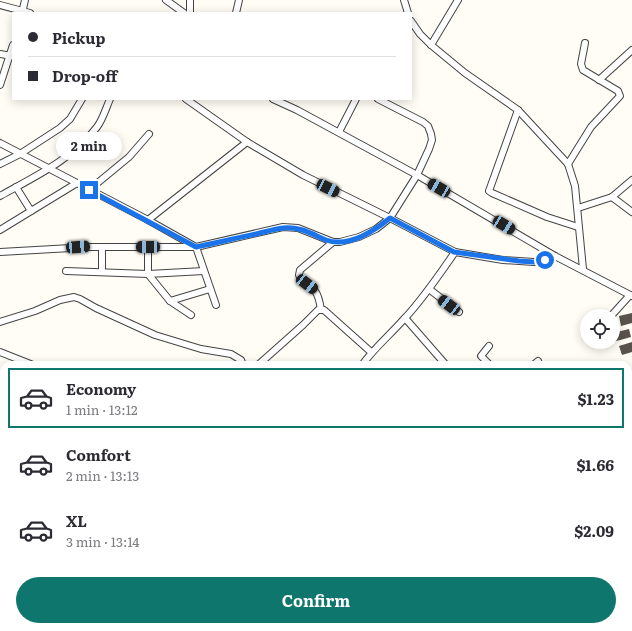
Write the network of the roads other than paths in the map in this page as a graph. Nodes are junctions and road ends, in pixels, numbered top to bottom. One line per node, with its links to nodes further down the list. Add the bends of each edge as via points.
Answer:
1 (25, 0): 8 (street)
2 (166, 0): 9 (street)
3 (190, 0): 10 (street)
4 (239, 0): 11 (street)
5 (404, 0): 12 (street)
6 (458, 0): 15 (street)
7 (0, 6): 8 (street)
8 (22, 12)
9 (183, 12)
10 (190, 12)
11 (236, 12)
12 (408, 12)
13 (412, 22): 15 (street)
14 (585, 43): 19 (street, via 581,67)
15 (431, 45): 27 (street, via 465,73)
16 (632, 50): 19 (street)
17 (0, 54): 18 (street)
18 (11, 56): 20 (street)
19 (599, 80): 34 (street, via 618,92 619,97 591,127)
20 (0, 85)
21 (81, 100): 32 (street, via 70,119 60,128)
22 (110, 100): 35 (street, via 98,126 86,140)
23 (187, 100): 30 (street)
24 (275, 100): 28 (street)
25 (355, 100): 28 (street)
26 (380, 100): 36 (street, via 423,122 430,130 432,140)
27 (518, 110): 34 (street); 48 (street, via 489,191 547,217)
28 (339, 132): 36 (street)
29 (150, 134): 40 (street, via 128,157)
30 (247, 142): 46 (street, via 303,175); 47 (street)
31 (0, 143): 32 (street)
32 (20, 154): 33 (street); 35 (street)
33 (0, 164)
34 (568, 164): 43 (street)
35 (50, 169): 38 (street); 39 (street)
36 (417, 175): 46 (street); 56 (street)
37 (632, 180): 42 (street)
38 (77, 183): 40 (street); 44 (street)
39 (16, 187): 41 (street); 44 (street)
40 (89, 190): 47 (street)
41 (0, 196)
42 (612, 197): 43 (street); 45 (street)
43 (578, 208): 48 (street)
44 (31, 211): 49 (street)
45 (632, 212)
46 (390, 218): 50 (street, via 376,229 359,237); 55 (street)
47 (148, 220): 53 (street)
48 (578, 227): 57 (street)
49 (0, 230)
50 (333, 242): 53 (street, via 298,228 283,228); 68 (street, via 300,270 298,275 317,293)
51 (102, 247): 52 (street); 54 (street); 60 (street)
52 (148, 247): 53 (street); 61 (street)
53 (196, 247): 59 (street)
54 (0, 252)
55 (454, 252): 56 (street, via 534,262); 63 (street)
56 (555, 256): 57 (street)
57 (583, 270): 64 (street)
58 (66, 271): 60 (street)
59 (204, 271): 61 (street); 62 (street)
60 (102, 272): 61 (street)
61 (148, 274): 65 (street)
62 (210, 289): 65 (street); 66 (street)
63 (429, 289): 69 (street); 71 (street)
64 (631, 296): 67 (street)
65 (170, 301): 70 (street)
66 (216, 305)
67 (618, 309)
68 (321, 310): 75 (street); 78 (street)
69 (460, 312)
70 (191, 315)
71 (405, 318): 75 (street); 80 (street)
72 (0, 322): 77 (street, via 69,297 80,299 155,335 201,349 231,354)
73 (489, 346): 81 (street, via 481,356)
74 (0, 352): 76 (street)
75 (371, 352): 79 (street)
76 (23, 361)
77 (241, 361)
78 (263, 361)
79 (366, 361)
80 (443, 361)
81 (486, 361)

